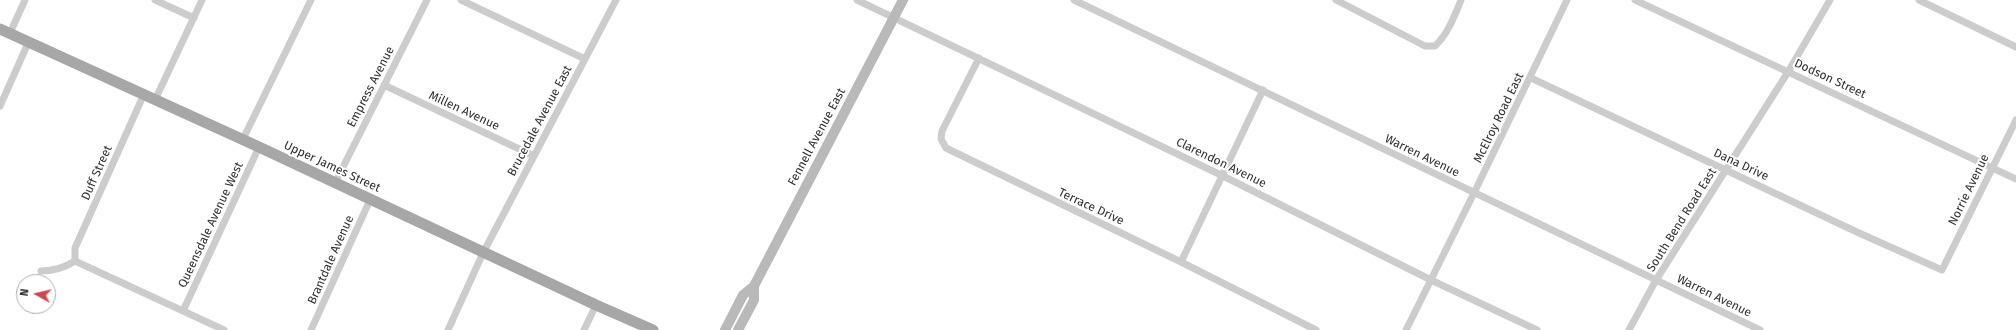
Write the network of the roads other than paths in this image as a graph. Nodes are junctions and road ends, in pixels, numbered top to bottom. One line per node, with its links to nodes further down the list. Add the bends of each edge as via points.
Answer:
1 (25, 0): 19 (street)
2 (154, 0): 17 (street)
3 (202, 0): 17 (street)
4 (311, 0): 32 (street)
5 (427, 0): 26 (street, Empress Avenue)
6 (461, 0): 23 (street)
7 (616, 0): 23 (street, Brucedale Avenue East)
8 (857, 0): 18 (street, Clarendon Avenue)
9 (903, 0): 18 (main road, Fennell Avenue East)
10 (1074, 0): 27 (street, Warren Avenue)
11 (1336, 0): 12 (street, via 1425,46 1435,46 1442,40 1454,19)
12 (1461, 0)
13 (1567, 0): 25 (street, McElroy Road East)
14 (1635, 0): 24 (street, Dodson Street)
15 (1830, 0): 24 (street, South Bend Road East)
16 (1919, 0): 21 (street)
17 (194, 18): 29 (street)
18 (894, 18): 22 (street, Clarendon Avenue); 49 (main road, Fennell Avenue East)
19 (5, 31): 20 (main road, Upper James Street)
20 (29, 41): 28 (main road, Upper James Street); 30 (street)
21 (2016, 47)
22 (979, 58): 37 (street, Clarendon Avenue); 44 (street, Terrace Drive, via 942,131 941,139 946,148)
23 (585, 59): 34 (street, Brucedale Avenue East)
24 (1788, 72): 35 (street, Dodson Street); 36 (street, South Bend Road East)
25 (1531, 78): 36 (street, Dana Drive); 40 (street, McElroy Road East)
26 (384, 85): 34 (street, Millen Avenue); 39 (street, Empress Avenue)
27 (1263, 90): 37 (street); 40 (street, Warren Avenue)
28 (144, 94): 29 (main road, Upper James Street); 43 (street, Duff Street, via 75,248)
29 (155, 100): 32 (main road, Upper James Street)
30 (0, 106)
31 (2016, 120): 35 (street, Norrie Avenue)
32 (243, 139): 33 (main road, Upper James Street)
33 (259, 147): 39 (main road, Upper James Street); 51 (street, Queensdale Avenue West)
34 (534, 156): 42 (street, Brucedale Avenue East)
35 (1992, 167): 38 (street, Dodson Street); 45 (street, Norrie Avenue)
36 (1726, 170): 45 (street, Dana Drive); 48 (street, South Bend Road East)
37 (1221, 175): 44 (street); 47 (street, Clarendon Avenue)
38 (2016, 179)
39 (335, 184): 41 (main road, Upper James Street)
40 (1474, 193): 47 (street, McElroy Road East); 48 (street, Warren Avenue)
41 (370, 200): 42 (main road, Upper James Street); 53 (street, Brantdale Avenue)
42 (483, 253): 50 (main road, Upper James Street); 54 (street, Brucedale Avenue East)
43 (75, 261): 46 (street, via 52,271); 51 (street)
44 (1181, 262): 59 (street, Terrace Drive)
45 (1942, 270)
46 (41, 271)
47 (1432, 280): 60 (street, McElroy Road East); 61 (street, Clarendon Avenue)
48 (1656, 280): 62 (street, South Bend Road East); 63 (street, Warren Avenue)
49 (754, 286): 57 (main road, Fennell Avenue East, via 744,295); 58 (main road, Fennell Avenue East, via 754,300)
50 (596, 305): 55 (street); 56 (main road, Upper James Street)
51 (183, 311): 52 (street)
52 (224, 330)
53 (311, 330)
54 (448, 330)
55 (584, 330)
56 (653, 330)
57 (726, 330)
58 (738, 330)
59 (1316, 330)
60 (1406, 330)
61 (1537, 330)
62 (1629, 330)
63 (1760, 330)

